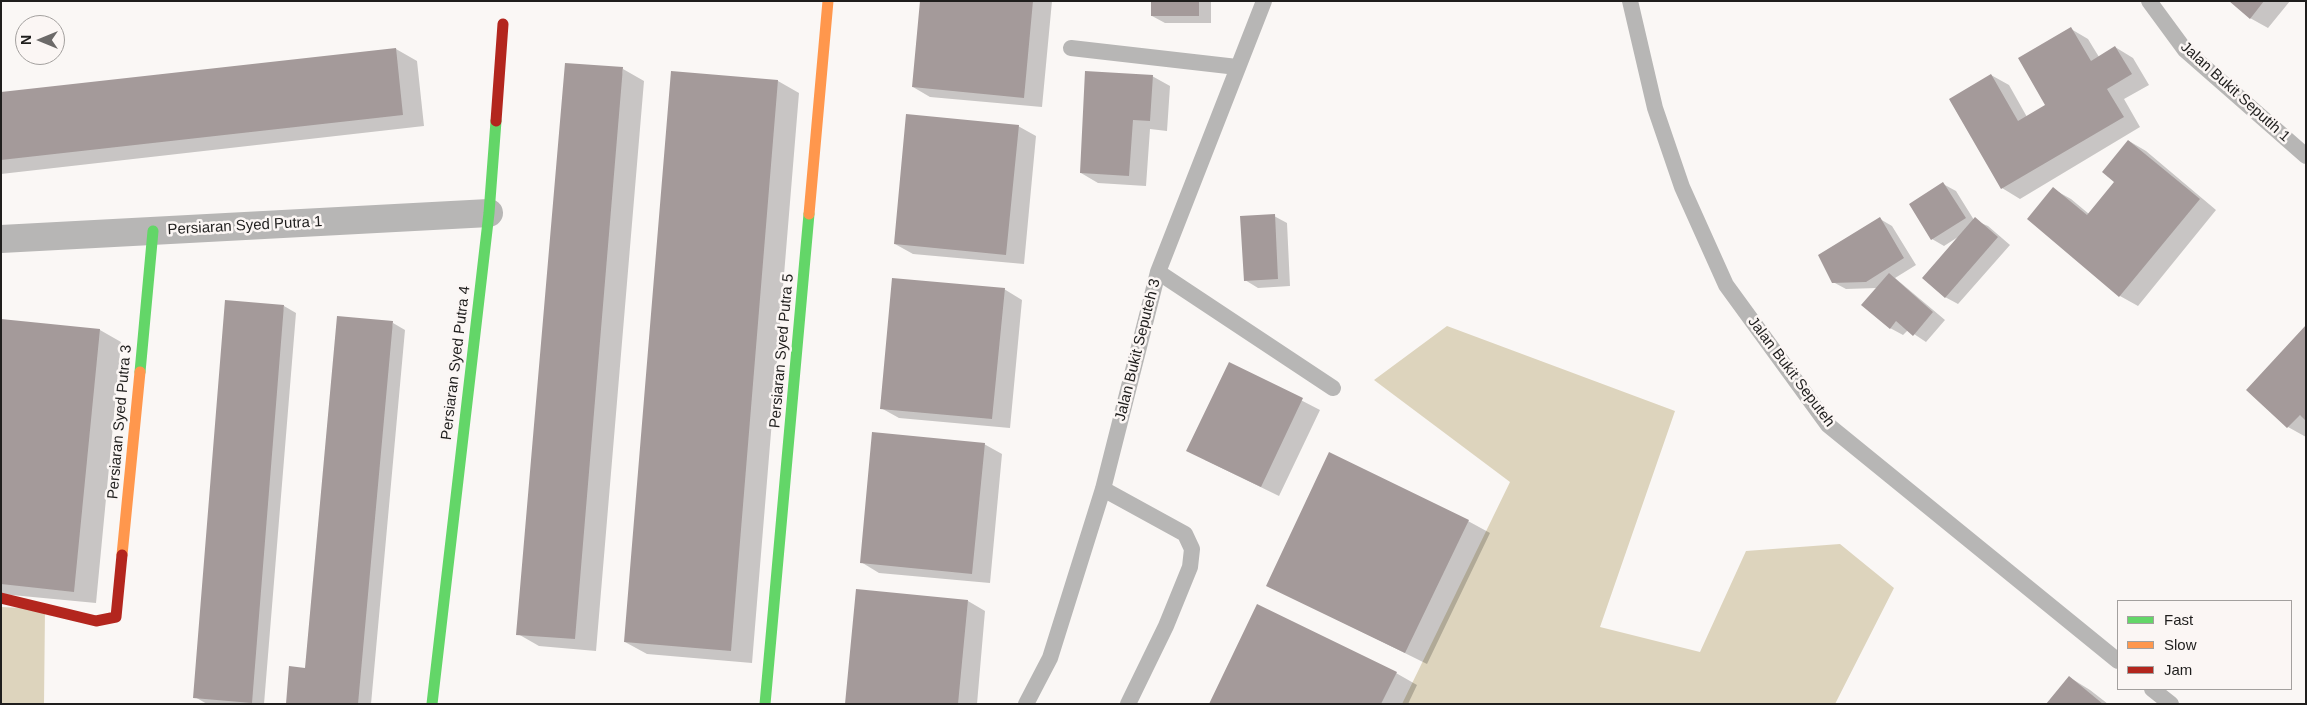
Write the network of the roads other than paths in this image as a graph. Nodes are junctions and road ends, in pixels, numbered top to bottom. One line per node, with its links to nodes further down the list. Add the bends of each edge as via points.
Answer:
1 (828, 1): 19 (street, Persiaran Syed Putra 5)
2 (1264, 1): 7 (lane, Jalan Bukit Seputeh 3)
3 (1630, 1): 16 (lane, Jalan Bukit Seputeh, via 1655,108 1682,187 1726,285 1828,425)
4 (2149, 1): 8 (lane, Jalan Bukit Seputih 1, via 2185,50)
5 (503, 24): 9 (street, Persiaran Syed Putra 4)
6 (1071, 48): 7 (lane)
7 (1238, 67): 12 (lane, Jalan Bukit Seputeh 3)
8 (2306, 156)
9 (489, 213): 10 (street, Persiaran Syed Putra 1); 18 (street, Persiaran Syed Putra 4)
10 (153, 231): 11 (street, Persiaran Syed Putra 1); 15 (street, Persiaran Syed Putra 3, via 116,617 96,620)
11 (1, 239)
12 (1158, 272): 13 (lane); 14 (lane, Jalan Bukit Seputeh 3)
13 (1334, 388)
14 (1102, 489): 20 (lane, Jalan Bukit Seputeh 3, via 1050,658); 21 (lane, via 1185,534 1192,549 1190,567 1166,626)
15 (1, 598)
16 (2117, 660)
17 (2153, 690): 22 (lane)
18 (432, 704)
19 (765, 704)
20 (1026, 704)
21 (1128, 704)
22 (2171, 704)

